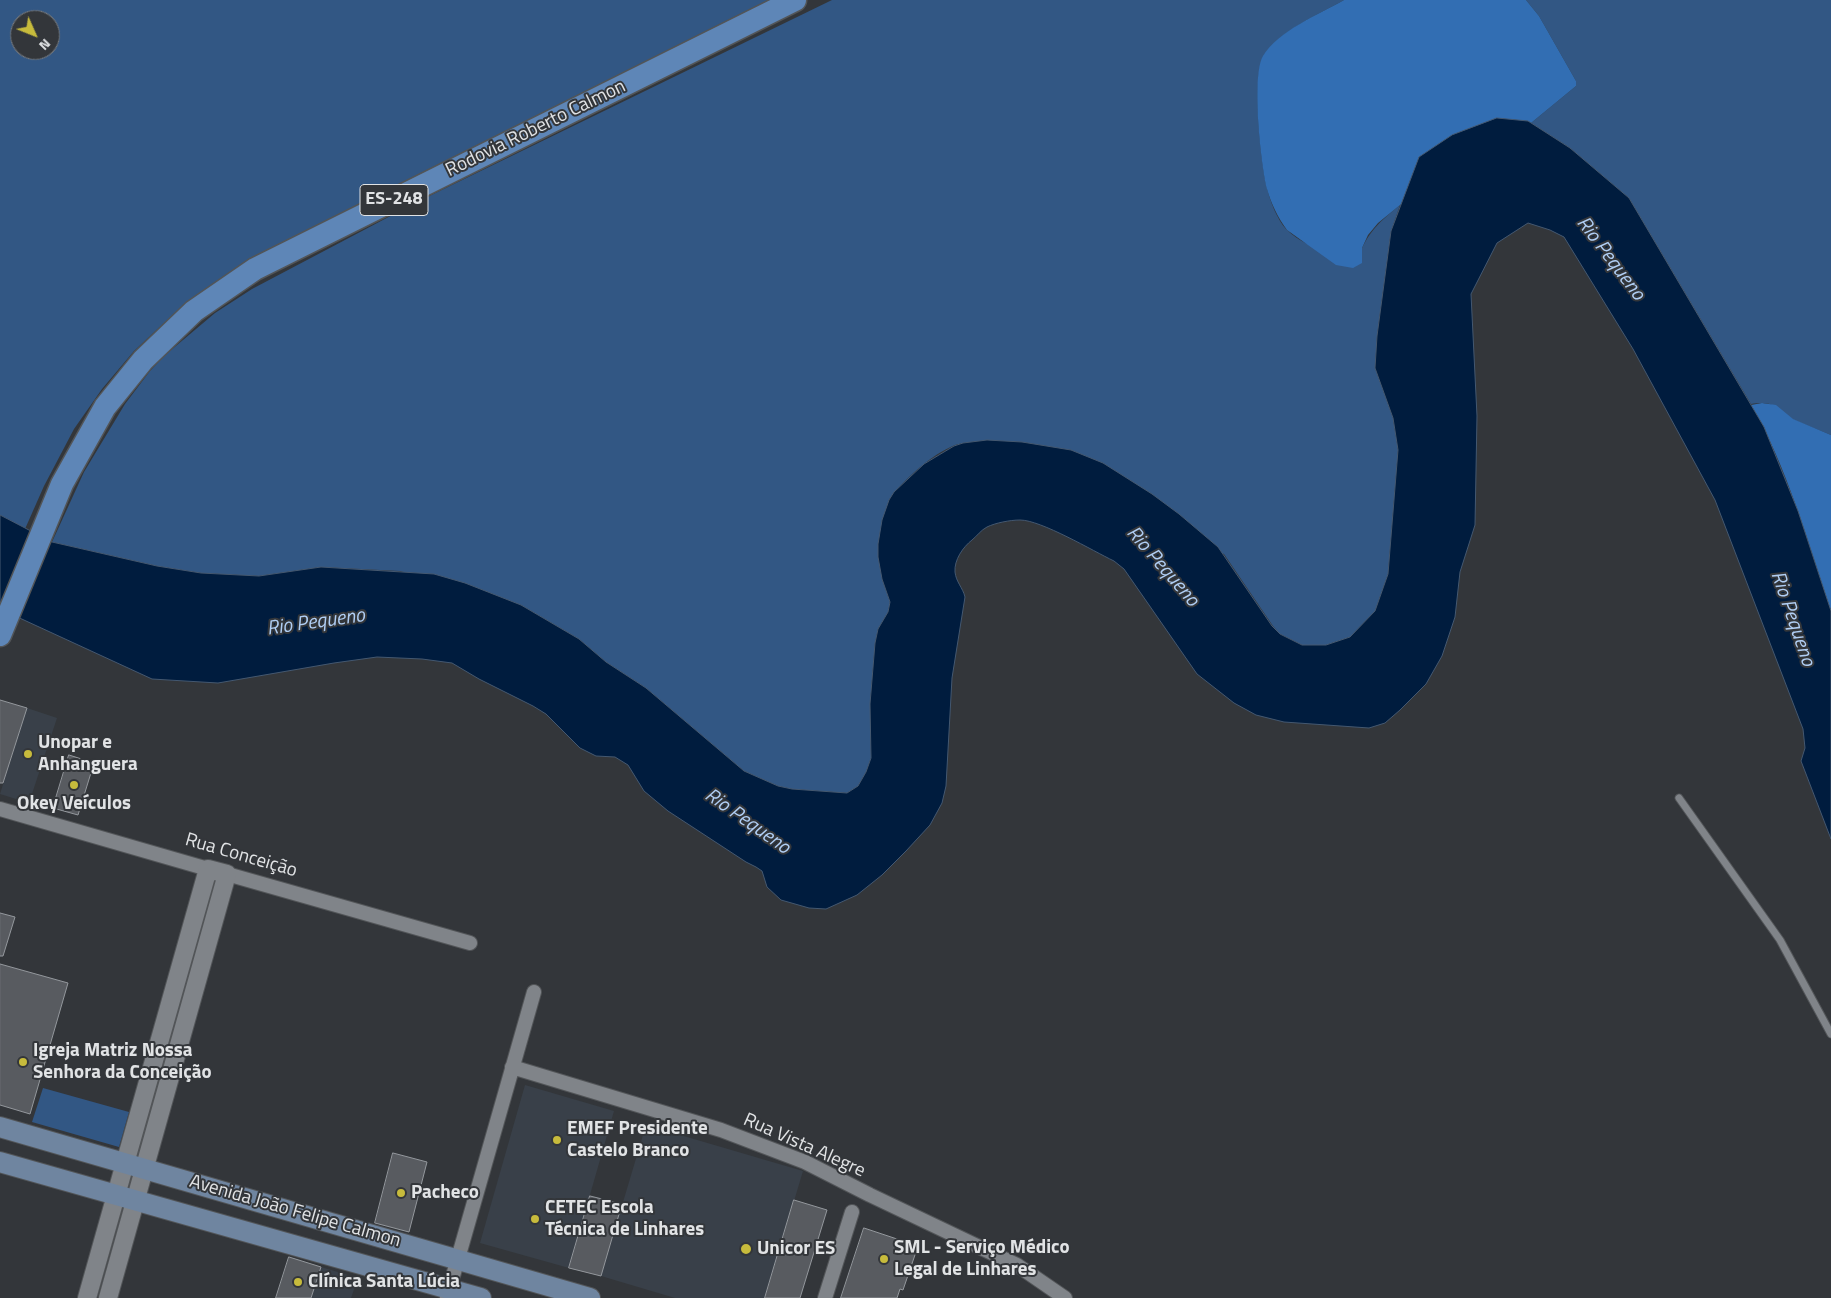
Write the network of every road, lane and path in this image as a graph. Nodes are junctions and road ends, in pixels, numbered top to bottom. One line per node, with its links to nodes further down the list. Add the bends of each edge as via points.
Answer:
1 (795, 0): 2 (main road, Rodovia Roberto Calmon / ES-248, via 255,269 194,311 143,360 105,407 62,484)
2 (0, 635)
3 (1679, 798): 9 (lane, via 1780,940)
4 (0, 809): 5 (street, Rua Conceição)
5 (208, 869): 6 (street, Rua Conceição); 13 (street)
6 (228, 874): 7 (street, Rua Conceição); 14 (street)
7 (470, 943)
8 (534, 992): 10 (street)
9 (1831, 1034)
10 (512, 1066): 18 (street); 25 (street, Rua Vista Alegre, via 721,1130 805,1162 1018,1265)
11 (0, 1127): 13 (main road, Avenida João Felipe Calmon)
12 (0, 1162): 15 (main road, Avenida João Felipe Calmon)
13 (125, 1163): 14 (main road, Avenida João Felipe Calmon); 15 (street)
14 (144, 1169): 16 (street); 18 (main road, Avenida João Felipe Calmon)
15 (116, 1195): 16 (main road, Avenida João Felipe Calmon); 20 (street)
16 (135, 1200): 19 (main road, Avenida João Felipe Calmon); 21 (street)
17 (852, 1212): 24 (street)
18 (457, 1260): 19 (street); 23 (main road, Avenida João Felipe Calmon)
19 (448, 1294): 22 (main road, Avenida João Felipe Calmon)
20 (87, 1298)
21 (108, 1298)
22 (480, 1298)
23 (590, 1298)
24 (825, 1298)
25 (1065, 1298)

